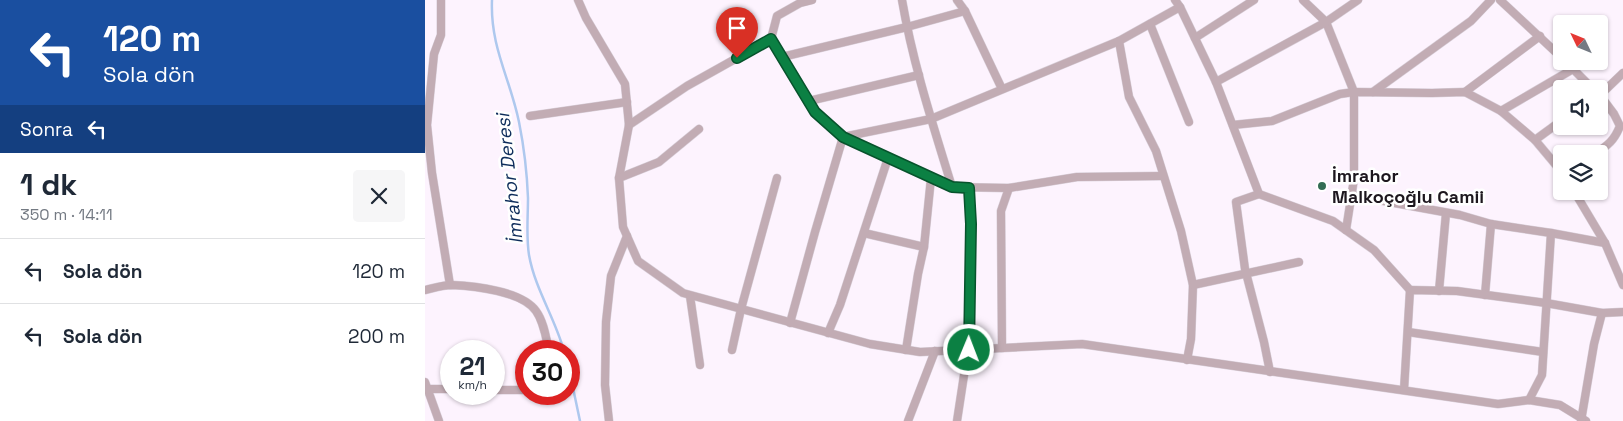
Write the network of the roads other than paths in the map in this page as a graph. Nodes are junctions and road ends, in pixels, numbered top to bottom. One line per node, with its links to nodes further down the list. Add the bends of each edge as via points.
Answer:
1 (441, 0): 21 (street, via 441,35)
2 (578, 0): 36 (street, via 625,84)
3 (812, 0): 18 (street, via 777,16)
4 (902, 0): 15 (street)
5 (957, 0): 12 (street)
6 (1254, 0): 17 (street)
7 (1303, 0): 13 (street)
8 (1358, 0): 13 (street)
9 (1491, 0): 33 (street, via 1471,21)
10 (1500, 0): 16 (street)
11 (1178, 3): 14 (street); 17 (street)
12 (965, 11): 15 (street); 31 (street)
13 (1326, 22): 29 (street); 32 (street)
14 (1150, 24): 19 (street); 41 (street)
15 (907, 27): 23 (street); 27 (street)
16 (1540, 36): 20 (street); 34 (street)
17 (1195, 38): 29 (street)
18 (771, 39): 23 (street); 42 (street, via 687,86)
19 (1119, 41): 31 (street); 51 (street, via 1129,98 1155,151)
20 (1553, 49)
21 (434, 54): 22 (street); 71 (street, via 427,125)
22 (425, 56)
23 (782, 57): 35 (street)
24 (1571, 70): 38 (street)
25 (1574, 70): 28 (street)
26 (1623, 73): 30 (street)
27 (919, 75): 35 (street); 40 (street)
28 (1584, 80)
29 (1215, 82): 43 (street)
30 (1608, 87)
31 (1002, 89): 40 (street)
32 (1354, 92): 33 (street); 43 (street, via 1340,94 1272,121); 59 (street, via 1354,179)
33 (1373, 92): 34 (street)
34 (1465, 92): 38 (street)
35 (809, 101): 46 (street, via 815,112)
36 (627, 102): 39 (street); 42 (street)
37 (1608, 106): 48 (street, via 1620,126)
38 (1501, 111): 47 (street)
39 (530, 116)
40 (931, 118): 46 (street); 55 (street)
41 (1189, 122)
42 (629, 125): 52 (street)
43 (1233, 125): 58 (street)
44 (1553, 127): 47 (street)
45 (699, 129): 52 (street, via 659,162)
46 (843, 137): 49 (street); 83 (street)
47 (1535, 140): 50 (street)
48 (1608, 145)
49 (888, 158): 54 (street); 64 (street)
50 (1553, 161)
51 (1163, 176): 57 (street, via 1077,177); 72 (street)
52 (619, 178): 66 (street, via 623,227)
53 (777, 178): 80 (street)
54 (931, 178): 55 (street); 68 (street)
55 (952, 187): 56 (street)
56 (969, 188): 57 (street); 90 (street)
57 (1009, 188): 87 (street, via 1001,210)
58 (1259, 194): 63 (street, via 1333,221); 70 (street, via 1236,202)
59 (1351, 195): 61 (street); 63 (street)
60 (1579, 200): 67 (street)
61 (1446, 213): 62 (street); 76 (street)
62 (1491, 224): 65 (street); 77 (street)
63 (1346, 230): 75 (street, via 1374,250)
64 (864, 233): 68 (street); 85 (street)
65 (1551, 233): 67 (street); 79 (street)
66 (627, 236): 78 (street, via 638,262); 102 (street, via 611,276 605,322 605,385)
67 (1605, 244): 73 (street)
68 (923, 247): 89 (street)
69 (1299, 262): 70 (street)
70 (1246, 274): 72 (street); 95 (street)
71 (451, 285): 74 (street); 86 (street, via 501,290 524,302 535,310)
72 (1193, 285): 93 (street)
73 (1623, 285)
74 (425, 290)
75 (1410, 290): 76 (street); 84 (street)
76 (1439, 290): 77 (street)
77 (1485, 295): 79 (street)
78 (691, 296): 80 (street); 94 (street)
79 (1546, 303): 82 (street); 92 (street)
80 (741, 309): 83 (street); 88 (street)
81 (1623, 312): 82 (street)
82 (1602, 313): 100 (street)
83 (790, 323): 85 (street)
84 (1408, 332): 92 (street); 98 (street)
85 (828, 333): 89 (street)
86 (546, 340)
87 (1002, 348): 90 (street); 93 (street, via 1082,344)
88 (732, 350)
89 (907, 350): 91 (street)
90 (969, 350): 91 (street); 104 (street)
91 (935, 351): 103 (street)
92 (1543, 352): 99 (street, via 1542,374)
93 (1187, 360): 95 (street)
94 (700, 365)
95 (1270, 372): 98 (street)
96 (426, 385): 97 (street); 101 (street)
97 (440, 387)
98 (1404, 390): 99 (street, via 1498,404)
99 (1529, 400): 100 (street, via 1560,405)
100 (1583, 420)
101 (439, 421)
102 (609, 421)
103 (908, 421)
104 (957, 421)

